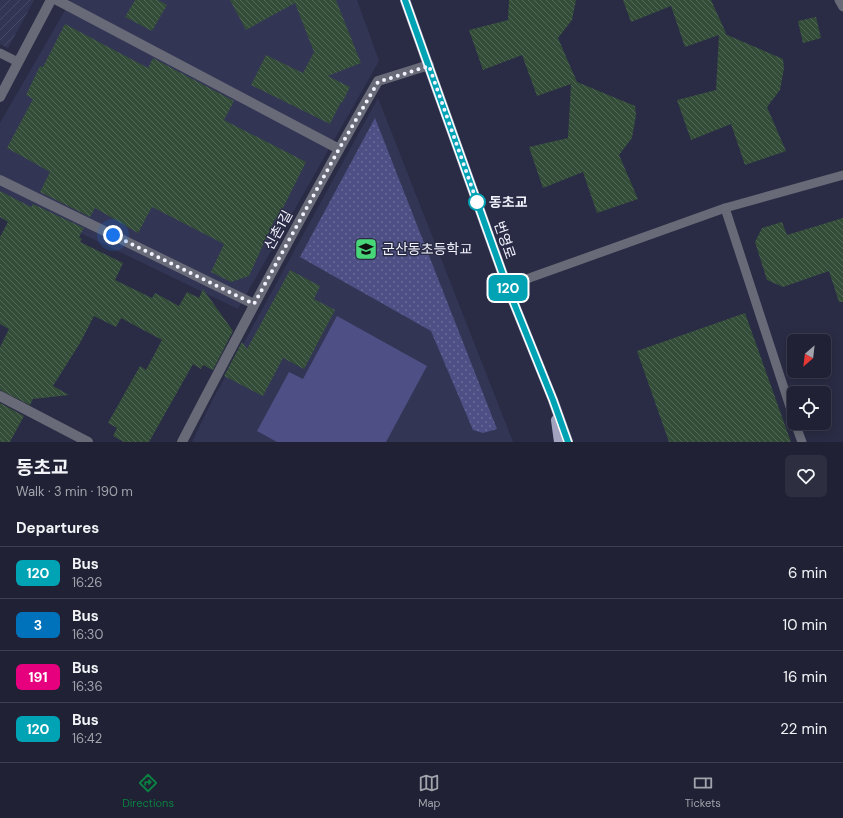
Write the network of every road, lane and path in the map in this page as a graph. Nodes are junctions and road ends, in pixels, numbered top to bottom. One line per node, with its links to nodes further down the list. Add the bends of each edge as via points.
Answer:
1 (51, 0): 7 (street)
2 (57, 0): 10 (street)
3 (405, 0): 8 (main road, 번영로)
4 (839, 0): 5 (lane)
5 (843, 7)
6 (0, 53): 7 (lane)
7 (18, 62): 9 (street)
8 (429, 66): 10 (street, 신촌1길, via 378,82); 14 (main road, 번영로)
9 (0, 97)
10 (339, 149): 15 (street, 신촌1길)
11 (843, 175): 13 (lane)
12 (0, 180): 15 (street)
13 (725, 208): 14 (lane); 17 (lane)
14 (507, 286): 18 (main road, 번영로)
15 (254, 304): 21 (street, 신촌1길)
16 (0, 396): 20 (street)
17 (787, 398)
18 (553, 400): 22 (main road); 23 (main road, 번영로)
19 (798, 430): 24 (lane)
20 (88, 442)
21 (182, 442)
22 (559, 442)
23 (568, 442)
24 (802, 442)

